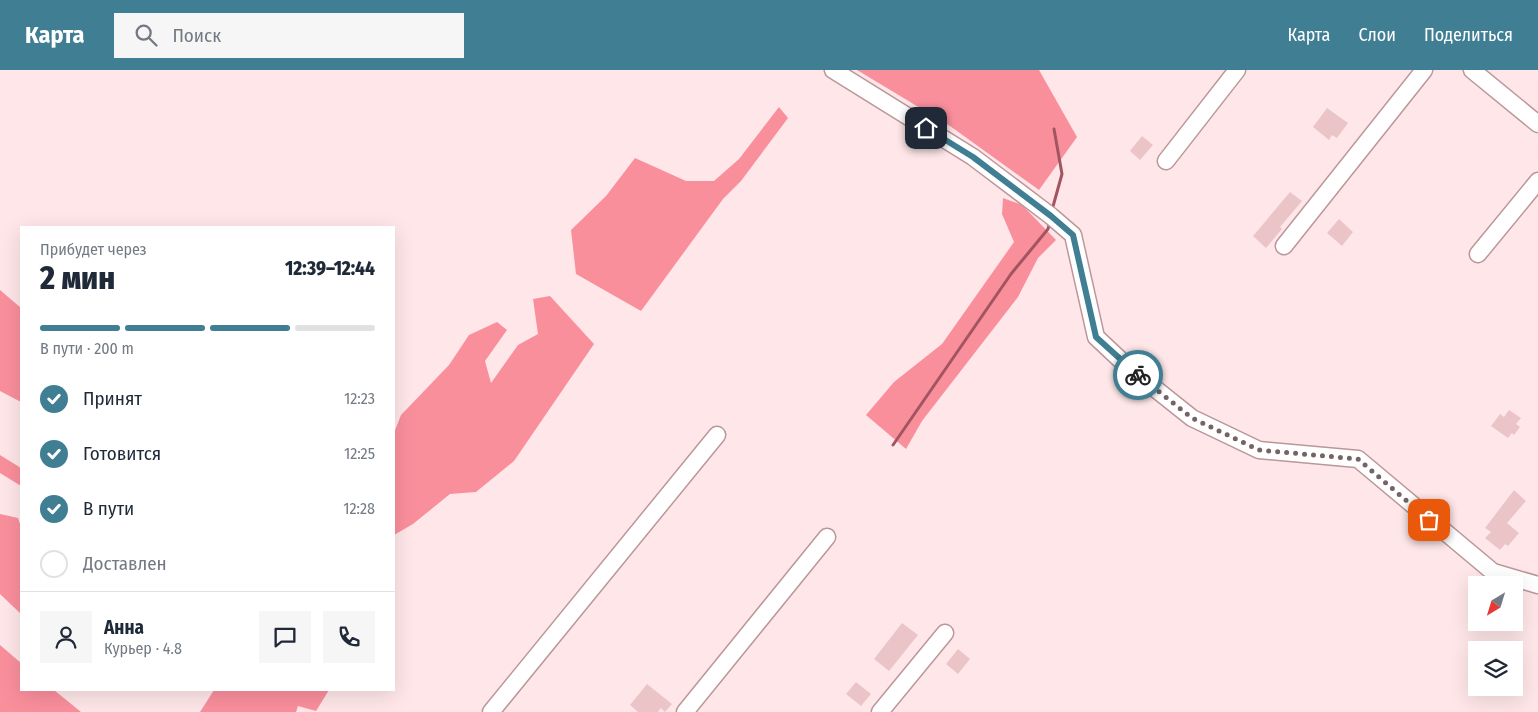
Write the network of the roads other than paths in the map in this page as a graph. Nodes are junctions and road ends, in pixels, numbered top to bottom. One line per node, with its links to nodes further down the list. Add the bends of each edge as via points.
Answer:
1 (835, 70): 12 (street, via 973,157 1073,235 1096,337 1192,418 1259,450 1358,459 1493,572)
2 (1237, 70): 6 (street)
3 (1424, 70): 8 (street)
4 (1472, 70): 5 (street)
5 (1538, 124)
6 (1166, 161)
7 (1538, 181): 9 (street)
8 (1284, 246)
9 (1478, 254)
10 (717, 435): 14 (street)
11 (827, 537): 15 (street)
12 (1538, 585)
13 (945, 633): 16 (street)
14 (491, 712)
15 (685, 712)
16 (880, 712)

